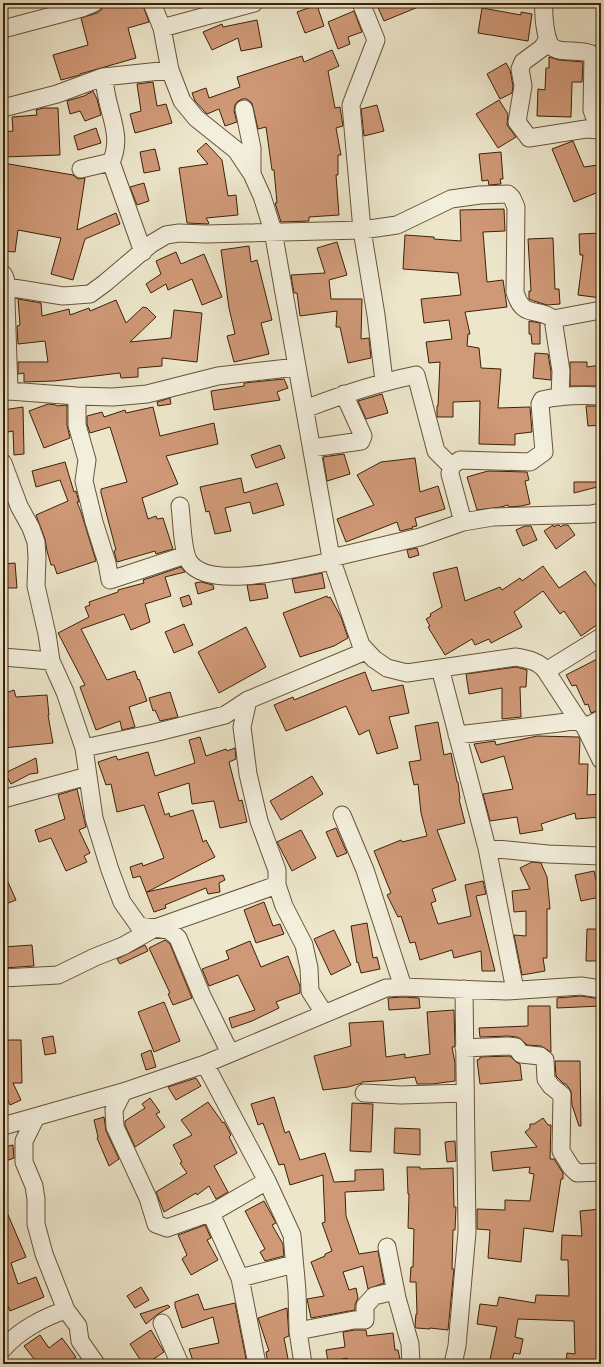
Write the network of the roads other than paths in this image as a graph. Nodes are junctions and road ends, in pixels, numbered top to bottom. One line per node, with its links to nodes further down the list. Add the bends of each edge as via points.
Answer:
1 (42, 3): 7 (street)
2 (94, 3): 7 (street)
3 (152, 3): 8 (street)
4 (254, 3): 8 (street)
5 (361, 3): 19 (street, via 376,40 352,105)
6 (544, 3): 10 (street)
7 (53, 16): 9 (street)
8 (162, 28): 11 (street)
9 (3, 29)
10 (548, 39): 15 (street, via 558,50 589,52 593,55 592,110); 15 (street, via 542,48 523,62 520,69 523,86 517,122 530,138)
11 (170, 70): 12 (street); 18 (street, via 182,101 196,118 236,150)
12 (103, 77): 13 (street, via 57,94); 16 (street, via 115,130 116,152)
13 (3, 108)
14 (244, 109): 18 (street, via 252,148)
15 (600, 129)
16 (111, 162): 17 (street); 21 (street)
17 (81, 169)
18 (252, 174): 20 (street)
19 (362, 230): 20 (street); 24 (street, via 397,225 451,199 508,194 516,207 515,292 518,302 528,311 548,314); 26 (street)
20 (273, 231): 21 (street, via 166,235); 25 (street)
21 (142, 252): 22 (street, via 90,294 63,296)
22 (5, 281): 27 (street)
23 (601, 310): 24 (street)
24 (553, 319): 31 (street, via 561,372)
25 (297, 367): 29 (street, via 218,376 147,394 113,397); 32 (street)
26 (384, 382): 28 (street); 35 (street, via 416,375 436,451)
27 (6, 391): 29 (street)
28 (344, 394): 32 (street); 33 (street, via 363,436 361,441)
29 (77, 396): 39 (street, via 78,425 87,460 84,481 110,580)
30 (601, 396): 31 (street)
31 (560, 397): 35 (street, via 542,400 540,404 544,452 530,462 460,460)
32 (305, 409): 33 (street)
33 (312, 448): 40 (street)
34 (3, 463): 44 (street, via 36,542 36,586)
35 (451, 466): 38 (street, via 450,474)
36 (180, 506): 39 (street)
37 (601, 512): 38 (street, via 493,517)
38 (463, 522): 40 (street, via 420,537)
39 (186, 555): 40 (street, via 190,564 211,576 250,576)
40 (331, 559): 42 (street, via 361,645)
41 (601, 637): 46 (street)
42 (366, 650): 45 (street, via 374,659 394,670 407,673); 47 (street)
43 (3, 657): 44 (street)
44 (51, 661): 53 (street, via 65,692)
45 (440, 668): 46 (street, via 516,658 530,660); 52 (street)
46 (546, 671): 51 (street)
47 (248, 700): 48 (street); 50 (street)
48 (225, 715): 50 (street); 53 (street)
49 (601, 719): 51 (street)
50 (243, 723): 60 (street, via 248,774 259,821 277,870)
51 (581, 724): 52 (street, via 559,723); 54 (street)
52 (457, 735): 58 (street)
53 (84, 748): 55 (street)
54 (601, 760)
55 (88, 776): 56 (street); 61 (street, via 94,818 122,902 139,926)
56 (3, 799)
57 (342, 815): 63 (street, via 365,870)
58 (487, 848): 59 (street); 66 (street)
59 (601, 856)
60 (277, 885): 61 (street); 67 (street, via 284,906 304,945 310,991)
61 (155, 928): 62 (street, via 123,946 58,975); 69 (street, via 169,930 178,938 202,996)
62 (3, 978)
63 (403, 986): 65 (street); 67 (street, via 386,988)
64 (601, 989): 66 (street, via 581,986)
65 (464, 990): 66 (street); 68 (street)
66 (514, 990)
67 (324, 1013): 69 (street)
68 (464, 1048): 73 (street); 77 (street, via 516,1047 520,1054 540,1056 545,1060 546,1079 562,1095 562,1151 577,1173)
69 (230, 1053): 70 (street)
70 (205, 1064): 71 (street); 78 (street)
71 (123, 1092): 74 (street); 79 (street, via 114,1110 115,1127 148,1198 156,1224 167,1228)
72 (364, 1093): 73 (street)
73 (465, 1093): 93 (street, via 467,1232 457,1346)
74 (36, 1117): 75 (street); 76 (street)
75 (3, 1127): 76 (street)
76 (24, 1141): 84 (street, via 24,1162 34,1186 36,1199 36,1224 44,1254)
77 (601, 1172)
78 (267, 1181): 79 (street); 81 (street, via 292,1235)
79 (215, 1211): 82 (street, via 213,1218)
80 (387, 1247): 83 (street)
81 (294, 1264): 82 (street); 86 (street)
82 (240, 1278): 90 (street)
83 (395, 1290): 86 (street, via 374,1296 365,1306 365,1320); 92 (street, via 410,1344)
84 (66, 1310): 87 (street, via 40,1320); 88 (street, via 78,1326 80,1341)
85 (162, 1323): 89 (street)
86 (298, 1331): 91 (street)
87 (3, 1349)
88 (96, 1364)
89 (180, 1364)
90 (257, 1364)
91 (303, 1364)
92 (412, 1364)
93 (453, 1364)

